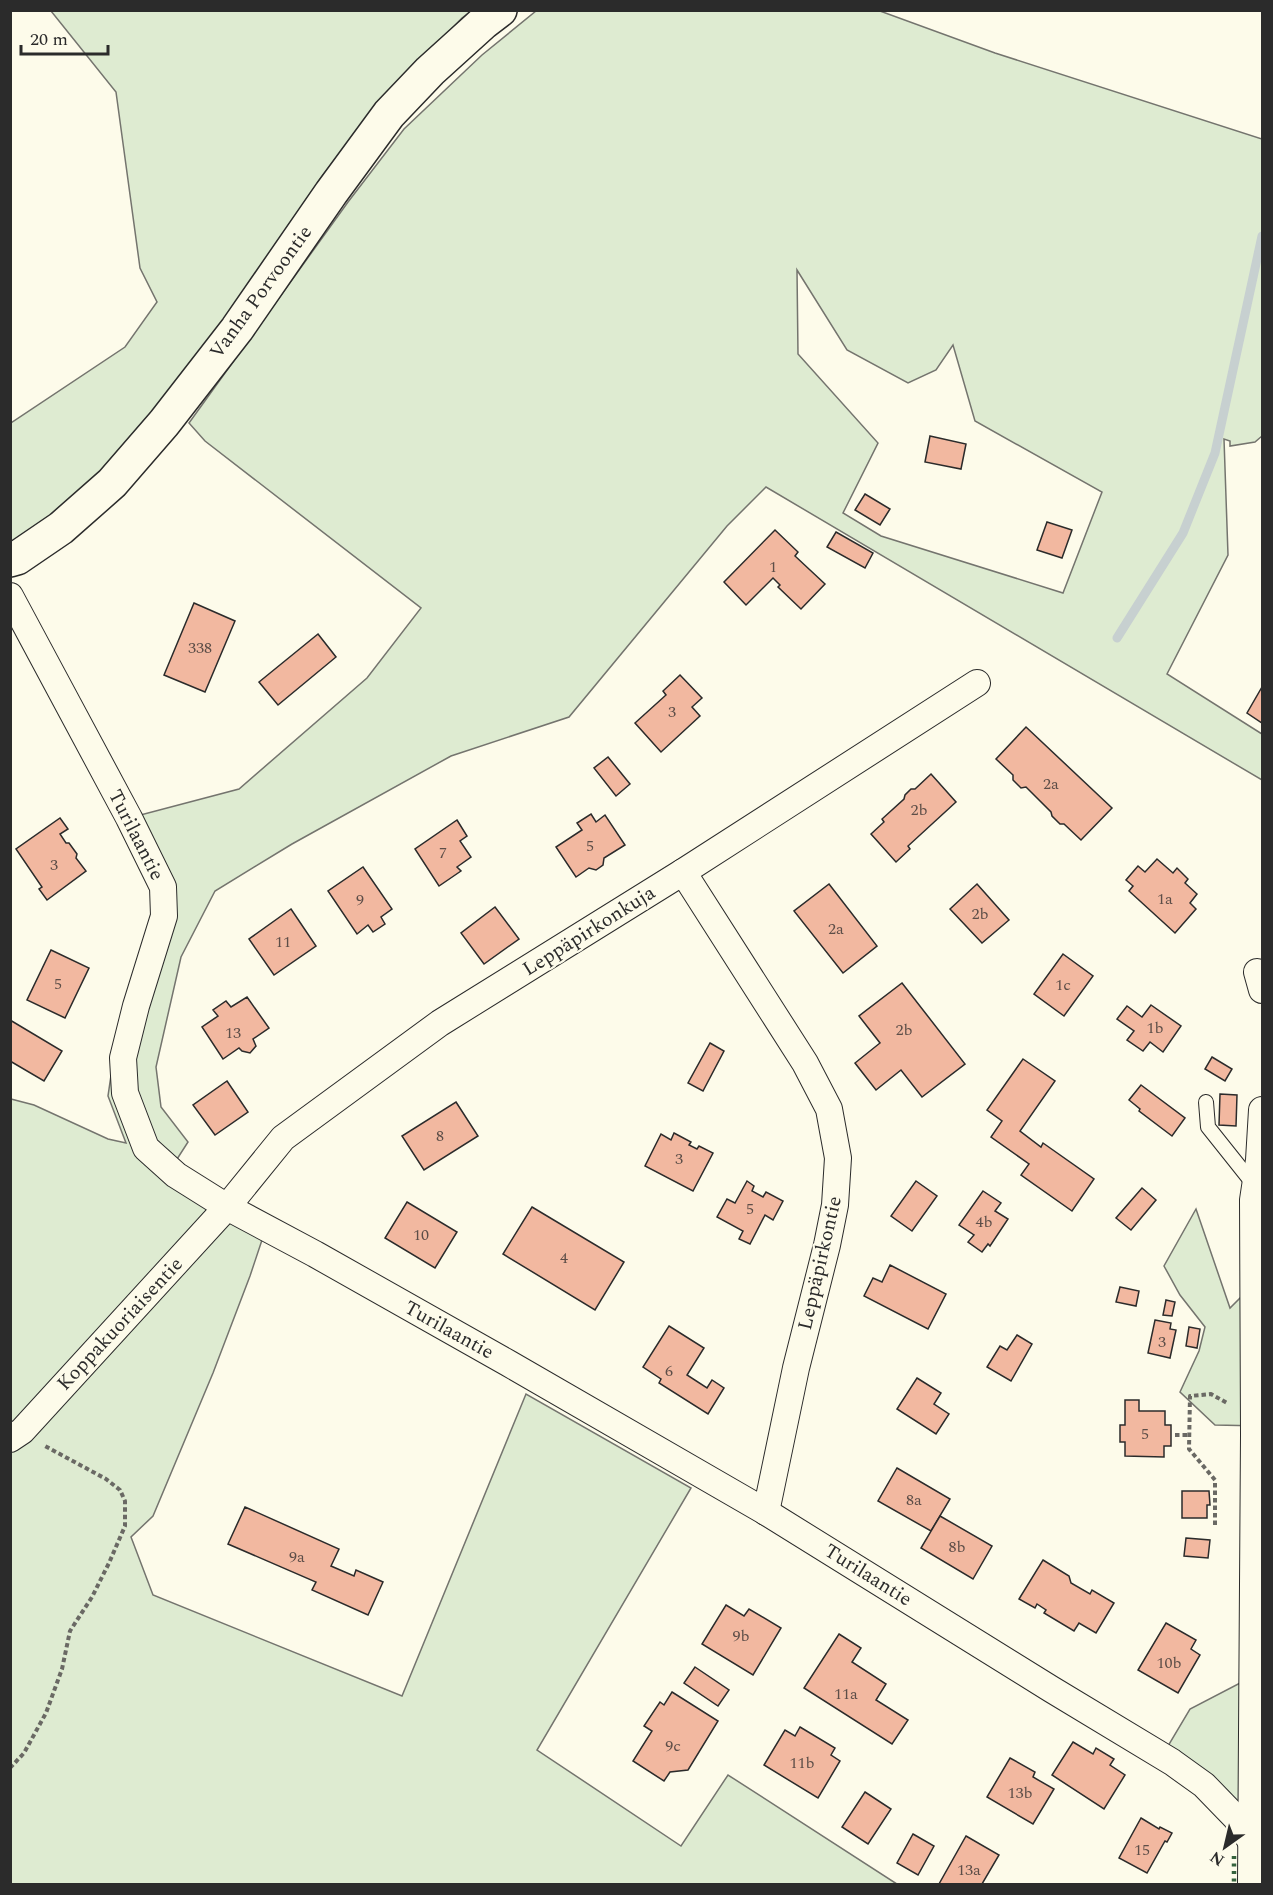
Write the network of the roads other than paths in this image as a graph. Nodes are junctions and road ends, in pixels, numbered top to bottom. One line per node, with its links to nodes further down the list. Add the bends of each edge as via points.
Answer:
1 (500, 10): 2 (street, Vanha Porvoontie, via 430,71 389,114 237,329 112,483 61,528)
2 (10, 560)
3 (10, 596): 9 (street, Turilaantie, via 163,887 164,916 123,1058 125,1093 146,1148 176,1175)
4 (976, 683): 5 (street, Leppäpirkonkuja)
5 (683, 872): 9 (street, Leppäpirkonkuja, via 440,1023 299,1126 283,1138); 11 (street, Leppäpirkontie, via 805,1063 829,1109 838,1158 827,1245)
6 (1206, 1102): 8 (lane, via 1208,1127)
7 (1263, 1110): 8 (street)
8 (1255, 1186): 12 (street)
9 (227, 1208): 10 (street, Koppakuoriaisentie); 11 (street, Turilaantie, via 315,1254)
10 (16, 1435)
11 (766, 1512): 12 (street, Turilaantie, via 1185,1770 1236,1818)
12 (1250, 1840): 13 (street)
13 (1251, 1884)

